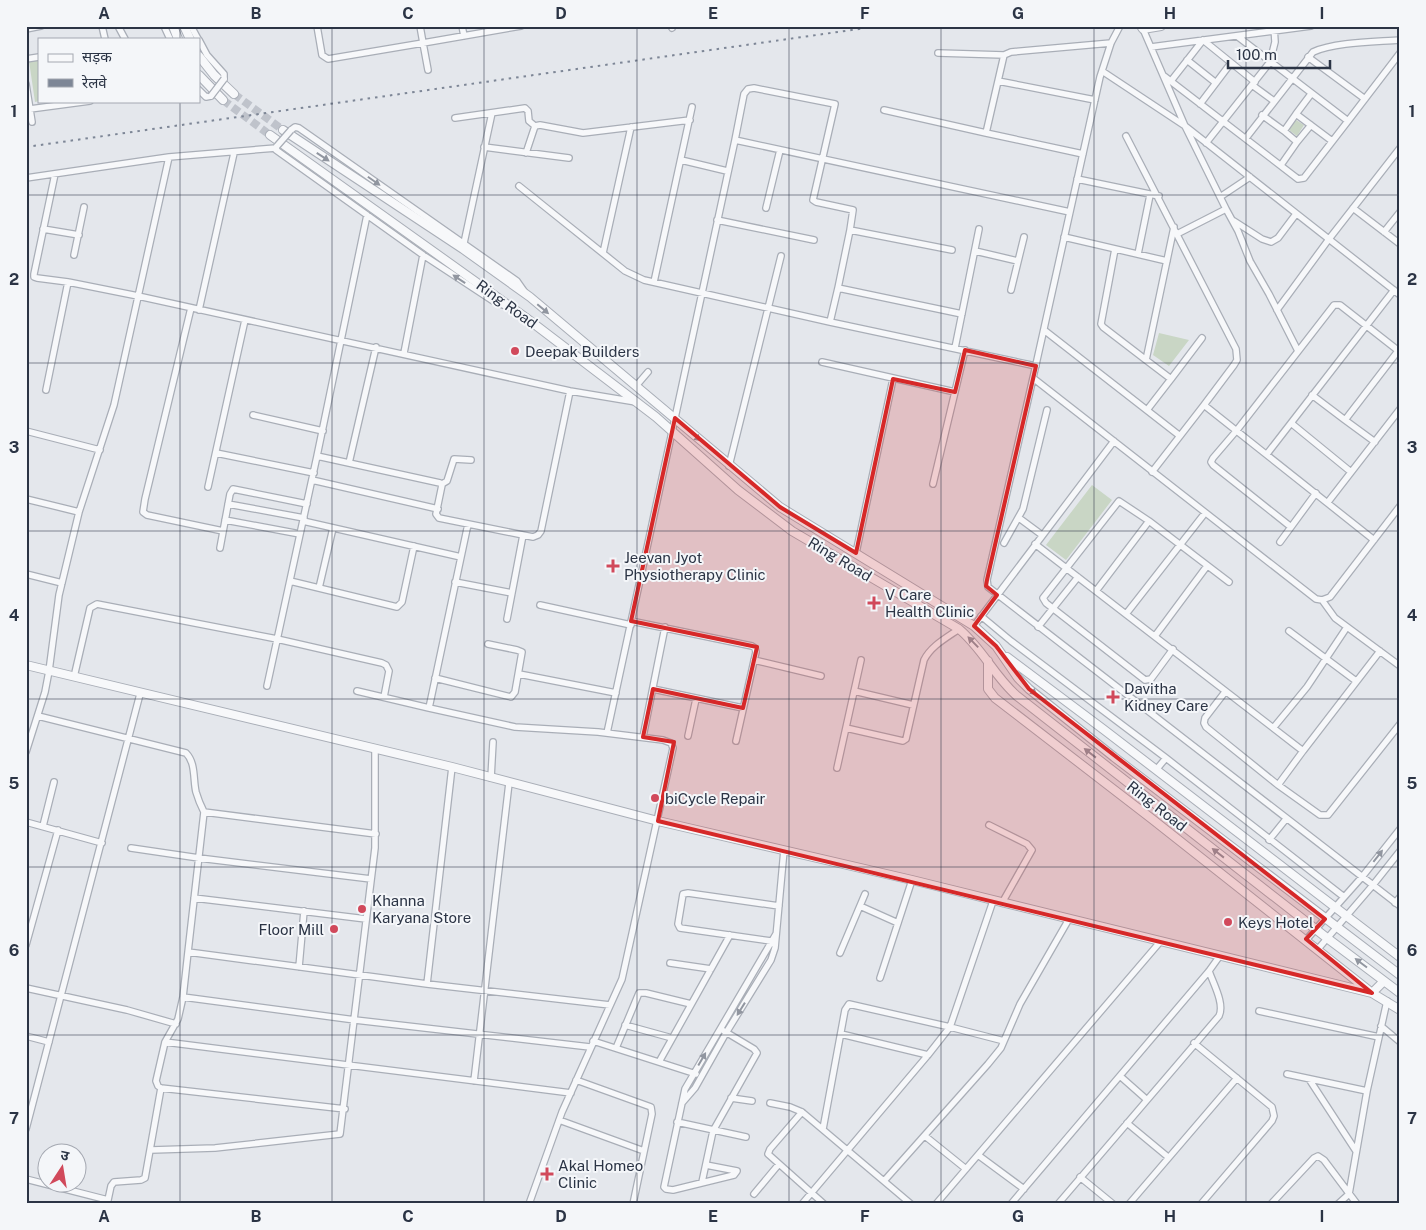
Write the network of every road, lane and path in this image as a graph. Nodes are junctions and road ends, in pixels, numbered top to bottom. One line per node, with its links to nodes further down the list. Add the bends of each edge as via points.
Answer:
1 (41, 26): 15 (street)
2 (118, 26): 19 (street)
3 (164, 26): 20 (street)
4 (173, 26): 21 (street)
5 (184, 26): 22 (street)
6 (191, 26): 23 (street)
7 (317, 26): 27 (street, via 322,55 326,58)
8 (420, 26): 27 (street)
9 (462, 26): 17 (street)
10 (521, 26): 17 (street)
11 (1120, 26): 28 (street)
12 (1161, 26): 14 (street)
13 (1311, 26): 16 (street)
14 (1142, 28): 29 (street)
15 (26, 29)
16 (1274, 29): 18 (street); 36 (street, via 1275,42)
17 (464, 36): 27 (street)
18 (1237, 36): 24 (street); 36 (street)
19 (124, 38)
20 (170, 38)
21 (178, 38)
22 (190, 38)
23 (197, 38)
24 (1203, 40): 29 (street); 35 (street); 37 (street)
25 (1400, 40): 34 (street, via 1320,49)
26 (200, 42): 48 (street, bridge, via 224,74 224,79 211,96 206,97)
27 (423, 43): 38 (street)
28 (1111, 44): 32 (street); 39 (street)
29 (1151, 47): 41 (street)
30 (938, 53): 32 (street)
31 (1400, 53): 51 (street)
32 (1004, 54): 43 (street)
33 (200, 57): 49 (street)
34 (1308, 57): 42 (street); 51 (street)
35 (1187, 60): 44 (street); 45 (street)
36 (1270, 62): 42 (street); 46 (street)
37 (1231, 63): 45 (street); 46 (street)
38 (428, 70)
39 (1102, 71): 53 (street); 70 (street)
40 (200, 76): 52 (street)
41 (1164, 76): 44 (street); 70 (street)
42 (1292, 78): 50 (street); 54 (street)
43 (998, 81): 53 (street); 74 (street)
44 (1171, 81): 56 (street)
45 (1216, 83): 56 (street)
46 (1253, 83): 54 (street); 67 (street)
47 (26, 84): 58 (street)
48 (200, 91)
49 (234, 94)
50 (1311, 94): 61 (street); 65 (street)
51 (1365, 99): 65 (street)
52 (223, 100)
53 (1094, 100): 88 (street)
54 (1274, 101): 62 (street)
55 (66, 103): 58 (street)
56 (1200, 104): 67 (street)
57 (692, 107): 64 (street)
58 (30, 110): 66 (street)
59 (884, 110): 74 (street)
60 (492, 113): 63 (street); 69 (street, via 526,108 529,121); 83 (street)
61 (1296, 114): 68 (street); 73 (street)
62 (1262, 115): 73 (street); 77 (street)
63 (455, 118)
64 (690, 120): 71 (street); 92 (street)
65 (1348, 121): 80 (street)
66 (32, 122)
67 (1223, 122): 77 (street); 81 (street)
68 (1310, 125): 79 (street); 80 (street)
69 (535, 126): 71 (street, via 583,133); 86 (street)
70 (1185, 126): 81 (street); 102 (street)
71 (631, 127): 129 (street)
72 (287, 130): 82 (street, bridge); 124 (street, one-way to 124, via 298,128); 146 (street, Ring Road, one-way to 146)
73 (1284, 131): 79 (street)
74 (986, 133): 88 (street)
75 (270, 135): 151 (street, Ring Road)
76 (1126, 136): 101 (street)
77 (1246, 138): 93 (street)
78 (735, 140): 85 (street); 91 (street, via 744,94 748,89 835,104); 94 (street)
79 (1298, 142): 93 (street)
80 (1332, 142): 93 (street, via 1304,178 1298,179)
81 (1206, 143): 96 (street)
82 (276, 147): 87 (street); 110 (street)
83 (484, 147): 86 (street); 124 (street)
84 (1400, 148): 105 (street)
85 (780, 150): 91 (street); 104 (street)
86 (526, 152): 90 (street)
87 (234, 153): 89 (street); 149 (street)
88 (1083, 154): 98 (street)
89 (169, 157): 95 (street); 145 (street)
90 (569, 158)
91 (821, 159): 107 (street); 116 (street, via 813,200 853,210)
92 (681, 160): 94 (street); 139 (street)
93 (1281, 165)
94 (728, 171): 112 (street)
95 (55, 174): 97 (street); 114 (street)
96 (1250, 177): 102 (street); 109 (street)
97 (26, 178)
98 (1077, 179): 100 (street); 107 (street)
99 (519, 186): 129 (street)
100 (1150, 195): 101 (street); 130 (street)
101 (1159, 196): 113 (street)
102 (1220, 197): 106 (street)
103 (84, 207): 119 (street)
104 (766, 208)
105 (1352, 208): 117 (street); 122 (street)
106 (1226, 210): 111 (street); 118 (street)
107 (1070, 212): 121 (street)
108 (1400, 212): 117 (street)
109 (1296, 214): 111 (street, via 1278,238 1271,242); 122 (street)
110 (367, 215): 132 (street); 158 (street)
111 (1233, 219): 150 (street, via 1250,262)
112 (717, 220): 123 (street); 143 (street)
113 (1174, 227): 118 (street); 135 (street)
114 (43, 229): 119 (street); 137 (street)
115 (979, 229): 128 (street)
116 (850, 230): 127 (street); 140 (street)
117 (1384, 232): 125 (street)
118 (1177, 234): 178 (street, via 1238,355)
119 (79, 235): 131 (street)
120 (1024, 237): 134 (street)
121 (1064, 237): 126 (street); 156 (street)
122 (1329, 239): 142 (street); 150 (street)
123 (814, 240)
124 (464, 243): 146 (street, via 517,281)
125 (1400, 244)
126 (1115, 249): 130 (street); 165 (street, via 1101,324)
127 (952, 250)
128 (975, 251): 134 (street); 152 (street)
129 (603, 253): 139 (street, via 634,276)
130 (1138, 254): 135 (street)
131 (74, 255)
132 (424, 255): 151 (street, one-way to 132, via 492,301); 164 (street)
133 (781, 256): 148 (street)
134 (1018, 261): 141 (street)
135 (1167, 261): 165 (street)
136 (26, 276): 137 (street)
137 (34, 277): 138 (street)
138 (68, 282): 145 (street); 173 (street)
139 (654, 282): 143 (street)
140 (838, 288): 152 (street); 154 (street)
141 (1011, 290)
142 (1394, 290): 144 (street); 155 (street)
143 (702, 293): 148 (street); 183 (street)
144 (1400, 295)
145 (138, 296): 147 (street); 193 (street, via 114,405)
146 (530, 297): 172 (street, Ring Road, one-way to 172)
147 (191, 308): 149 (street); 223 (street, via 143,512)
148 (769, 309): 154 (street); 199 (street)
149 (200, 310): 153 (street)
150 (1277, 310): 162 (street)
151 (516, 311): 177 (street, Ring Road)
152 (962, 314): 160 (street)
153 (245, 320): 158 (street); 194 (street)
154 (830, 322): 160 (street)
155 (1366, 326): 162 (street, via 1340,305 1334,305); 163 (street); 176 (street)
156 (1044, 330): 167 (street); 181 (street)
157 (1202, 338): 170 (street)
158 (341, 340): 159 (street); 189 (street)
159 (376, 347): 164 (street); 198 (street)
160 (955, 348): 161 (street)
161 (965, 350): 167 (street); 175 (street)
162 (1298, 351): 187 (street)
163 (1399, 351): 184 (street)
164 (404, 353): 174 (street)
165 (1146, 360): 170 (street)
166 (822, 362): 171 (street)
167 (1036, 366): 169 (street)
168 (648, 372): 172 (street)
169 (1033, 378): 191 (street); 247 (street, via 987,580 988,587)
170 (1171, 379): 181 (street)
171 (893, 380): 175 (street); 234 (street)
172 (636, 386): 183 (street, Ring Road)
173 (46, 390)
174 (570, 391): 177 (street); 225 (street, via 541,531 534,537)
175 (955, 392): 205 (street)
176 (1312, 395): 184 (street); 185 (street)
177 (637, 403): 186 (street, Ring Road)
178 (1204, 405): 187 (street); 190 (street)
179 (1400, 409): 192 (street)
180 (1047, 410): 216 (street, via 1026,501)
181 (1147, 410): 190 (street)
182 (253, 415): 189 (street)
183 (675, 418): 186 (street); 199 (street, Ring Road, one-way to 199)
184 (1345, 420): 192 (street)
185 (1291, 423): 195 (street); 202 (street)
186 (672, 430): 254 (street); 259 (street, Ring Road, via 738,490 792,531)
187 (1237, 430): 195 (street); 222 (street, via 1211,462)
188 (26, 431): 193 (street)
189 (323, 431): 196 (street)
190 (1180, 436): 201 (street)
191 (1114, 441): 201 (street); 226 (street)
192 (1374, 442): 202 (street)
193 (100, 450): 214 (street)
194 (216, 453): 200 (street); 206 (street)
195 (1268, 454): 207 (street)
196 (317, 456): 198 (street); 200 (street)
197 (471, 460): 204 (street, via 454,459 447,481)
198 (349, 463): 204 (street)
199 (730, 466): 234 (street, Ring Road, via 780,507)
200 (314, 472): 203 (street)
201 (1152, 472): 215 (street)
202 (1351, 472): 209 (street)
203 (312, 480): 211 (street); 213 (street)
204 (442, 484): 213 (street)
205 (933, 484)
206 (208, 487)
207 (1316, 493): 209 (street); 222 (street)
208 (26, 499): 214 (street)
209 (1328, 502): 227 (street)
210 (228, 504): 211 (street, via 232,490 236,489); 217 (street); 218 (street)
211 (307, 504): 218 (street)
212 (1400, 506): 227 (street)
213 (438, 509): 220 (street, via 436,514 440,518)
214 (80, 512): 243 (street)
215 (1205, 513): 231 (street); 248 (street)
216 (1019, 518): 226 (street); 229 (street)
217 (225, 520): 223 (street); 224 (street)
218 (304, 520): 221 (street); 224 (street)
219 (1149, 521): 231 (street); 237 (street, via 1123,502 1117,503); 245 (street)
220 (468, 524): 225 (street); 235 (street)
221 (333, 528): 232 (street); 244 (street)
222 (1291, 528): 228 (street)
223 (223, 532): 233 (street)
224 (300, 534): 240 (street)
225 (523, 535): 246 (street)
226 (1042, 535): 230 (street)
227 (1374, 540): 248 (street, via 1330,597)
228 (1280, 542)
229 (1004, 543)
230 (1035, 544): 237 (street); 247 (street)
231 (1179, 545): 236 (street); 251 (street)
232 (414, 546): 235 (street); 244 (street, via 402,602 397,606)
233 (220, 548)
234 (856, 553): 255 (street, Ring Road)
235 (461, 556): 241 (street)
236 (1207, 566): 242 (street); 261 (street)
237 (1066, 568): 239 (street); 250 (street, via 1043,598)
238 (26, 574): 243 (street)
239 (1078, 577): 245 (street); 250 (street)
240 (290, 581): 244 (street); 262 (street)
241 (456, 582): 246 (street); 277 (street)
242 (1229, 582)
243 (62, 583): 273 (street)
244 (319, 588)
245 (1096, 591): 251 (street)
246 (512, 594): 253 (street)
247 (997, 596): 252 (street); 257 (street)
248 (1322, 600): 258 (street)
249 (540, 605): 254 (street)
250 (1052, 609): 257 (street); 264 (street, via 1145,680 1151,679)
251 (1126, 614): 261 (street)
252 (981, 616): 255 (street); 304 (street)
253 (507, 619)
254 (631, 623): 256 (street); 284 (street)
255 (974, 626): 266 (street, Ring Road)
256 (665, 627): 268 (street, via 752,646 756,652); 280 (street)
257 (1038, 627): 313 (street)
258 (1347, 627): 265 (street); 267 (street)
259 (959, 629): 270 (street, Ring Road, one-way to 259); 288 (street, via 928,652)
260 (1290, 632): 267 (street)
261 (1155, 636): 264 (street)
262 (277, 639): 276 (street, via 94,604 90,608); 279 (street); 286 (street, via 386,665 389,671)
263 (488, 644): 274 (street, via 522,652)
264 (1172, 649): 283 (street)
265 (1380, 651): 272 (street); 278 (street)
266 (1003, 655): 307 (street); 347 (street, Ring Road, one-way to 347, via 1029,689)
267 (1327, 659): 278 (street); 293 (street)
268 (754, 660): 275 (street); 290 (street)
269 (861, 660): 282 (street)
270 (988, 660): 327 (street, Ring Road, one-way to 270, via 1017,696); 328 (street, via 988,689 995,698)
271 (26, 665): 273 (street)
272 (1400, 666)
273 (49, 671): 276 (street); 291 (street)
274 (519, 674): 277 (street, via 511,697); 284 (street)
275 (821, 676)
276 (74, 677): 285 (street)
277 (435, 678): 289 (street)
278 (1356, 681): 302 (street)
279 (267, 686)
280 (653, 689): 287 (street); 297 (street)
281 (357, 691): 286 (street)
282 (854, 691): 288 (street); 294 (street)
283 (1225, 692): 293 (street); 311 (street, via 1205,718 1206,727)
284 (616, 693): 295 (street)
285 (140, 694): 298 (street); 301 (street)
286 (384, 697): 289 (street)
287 (696, 699): 290 (street); 296 (street)
288 (914, 705): 294 (street, via 907,737 903,741)
289 (428, 708): 295 (street, via 515,726)
290 (743, 708): 299 (street)
291 (38, 716): 298 (street); 303 (street)
292 (1400, 724): 311 (street, via 1328,815 1320,815)
293 (1274, 727): 302 (street)
294 (846, 728): 306 (street)
295 (607, 733): 297 (street)
296 (688, 736)
297 (643, 737): 314 (street, via 668,741 673,748)
298 (129, 739): 312 (street, via 186,753 190,757 196,792); 322 (street)
299 (736, 741)
300 (493, 742): 308 (street)
301 (375, 749): 305 (street); 320 (street)
302 (1303, 751): 311 (street)
303 (26, 752)
304 (1166, 758): 307 (street); 321 (street)
305 (452, 767): 308 (street); 372 (street)
306 (837, 768)
307 (1156, 770): 342 (street)
308 (491, 778): 310 (street)
309 (54, 782): 317 (street)
310 (509, 783): 314 (street); 375 (street)
311 (1278, 785)
312 (204, 812): 320 (street); 326 (street)
313 (1286, 819): 321 (street); 329 (street)
314 (658, 821): 324 (street); 382 (street, via 624,971)
315 (26, 822): 317 (street)
316 (989, 825): 338 (street, via 1027,844 1032,850)
317 (43, 826): 319 (street)
318 (1400, 829): 329 (street, one-way to 318)
319 (58, 830): 322 (street); 357 (street)
320 (376, 834): 330 (street)
321 (1269, 840): 334 (street)
322 (102, 843): 378 (street)
323 (131, 848): 326 (street)
324 (784, 850): 331 (street); 340 (street)
325 (1400, 851): 332 (street)
326 (200, 858): 330 (street); 336 (street)
327 (1236, 867): 328 (street); 350 (street, Ring Road)
328 (1226, 877): 354 (street)
329 (1362, 877): 332 (street); 334 (street)
330 (371, 879): 345 (street)
331 (912, 880): 337 (street); 348 (street)
332 (1373, 885): 339 (street); 344 (street)
333 (865, 894): 341 (street)
334 (1344, 897): 342 (street)
335 (1400, 897): 339 (street)
336 (194, 898): 343 (street); 359 (street)
337 (993, 901): 338 (street); 389 (street)
338 (1002, 903): 346 (street)
339 (1398, 904)
340 (778, 906): 351 (street); 352 (street, via 683,894 680,928)
341 (860, 906): 348 (street); 360 (street)
342 (1335, 907): 344 (street); 347 (street)
343 (304, 912): 345 (street); 364 (street)
344 (1346, 916): 349 (street); 362 (street)
345 (366, 919): 367 (street)
346 (1070, 919): 356 (street); 398 (street, via 1020,1004)
347 (1325, 919): 349 (street, Ring Road); 350 (street)
348 (898, 923): 369 (street)
349 (1336, 926): 353 (street); 368 (street, Ring Road)
350 (1316, 929): 353 (street, Ring Road); 354 (street)
351 (776, 934): 355 (street); 373 (street, via 771,960)
352 (730, 935): 355 (street); 365 (street)
353 (1327, 938): 358 (street); 371 (street, Ring Road, one-way to 353)
354 (1306, 940): 358 (street)
355 (771, 942): 370 (street)
356 (1160, 942): 361 (street); 438 (street)
357 (26, 944)
358 (1318, 949): 377 (street)
359 (188, 952): 364 (street); 379 (street)
360 (840, 953)
361 (1219, 957): 366 (street); 377 (street)
362 (1400, 957)
363 (670, 963): 365 (street)
364 (299, 966): 367 (street)
365 (711, 969): 381 (street)
366 (1209, 971): 402 (street, via 1221,1012); 411 (street)
367 (360, 974): 372 (street); 385 (street)
368 (1400, 975)
369 (880, 978)
370 (747, 981): 373 (street); 390 (street)
371 (1384, 981): 376 (street, Ring Road); 377 (street)
372 (427, 984): 375 (street)
373 (755, 986): 391 (street, one-way to 391)
374 (26, 988): 378 (street)
375 (484, 991): 382 (street); 392 (street)
376 (1400, 992)
377 (1372, 993): 380 (street)
378 (60, 996): 386 (street); 399 (street)
379 (183, 997): 385 (street); 386 (street)
380 (1387, 1001): 383 (street); 388 (street)
381 (691, 1004): 387 (street, via 642,992 637,995); 396 (street)
382 (610, 1005): 397 (street)
383 (1400, 1010)
384 (1259, 1011): 395 (street)
385 (355, 1020): 392 (street); 407 (street)
386 (176, 1024): 400 (street)
387 (625, 1025): 396 (street); 404 (street)
388 (1381, 1026): 395 (street); 401 (street)
389 (950, 1027): 393 (street, via 849,1004); 398 (street); 405 (street)
390 (720, 1029): 391 (street); 408 (street, one-way to 390)
391 (726, 1033): 410 (street); 419 (street, via 757,1053)
392 (479, 1034): 403 (street); 415 (street)
393 (841, 1034): 405 (street); 430 (street)
394 (26, 1036): 399 (street)
395 (1379, 1037): 417 (street)
396 (672, 1038): 406 (street)
397 (594, 1040): 403 (street); 404 (street)
398 (1004, 1041): 432 (street)
399 (49, 1042): 429 (street)
400 (165, 1042): 407 (street); 416 (street, via 156,1081)
401 (1400, 1042)
402 (1194, 1043): 412 (street); 420 (street)
403 (590, 1047): 414 (street)
404 (616, 1048): 406 (street)
405 (928, 1055): 435 (street)
406 (659, 1062): 408 (street)
407 (350, 1066): 415 (street); 424 (street)
408 (694, 1074): 410 (street); 421 (street)
409 (1287, 1074): 413 (street)
410 (702, 1076): 421 (street)
411 (1120, 1076): 420 (street); 447 (street)
412 (1237, 1078): 439 (street); 462 (street, via 1272,1107 1274,1116)
413 (1309, 1079): 417 (street); 437 (street)
414 (576, 1080): 418 (street); 436 (street, via 651,1108)
415 (474, 1081): 418 (street)
416 (161, 1088): 424 (street); 434 (street)
417 (1367, 1091): 437 (street)
418 (571, 1093): 426 (street)
419 (731, 1098): 422 (street); 431 (street)
420 (1146, 1099): 428 (street)
421 (682, 1102): 427 (street)
422 (752, 1102)
423 (770, 1103): 425 (street)
424 (345, 1109): 434 (street, via 340,1134 215,1148)
425 (802, 1112): 430 (street); 440 (street, via 768,1151 769,1157)
426 (559, 1120): 436 (street); 452 (street)
427 (677, 1122): 431 (street); 446 (street, via 664,1187 673,1190)
428 (1127, 1122): 439 (street); 443 (street)
429 (26, 1129)
430 (823, 1129): 435 (street)
431 (713, 1131): 433 (street); 441 (street)
432 (925, 1136): 442 (street); 445 (street)
433 (746, 1137)
434 (151, 1150): 451 (street, via 145,1178 114,1182)
435 (847, 1150): 445 (street); 448 (street)
436 (644, 1151): 453 (street)
437 (1356, 1151): 450 (street)
438 (978, 1155): 442 (street); 447 (street)
439 (1168, 1157): 461 (street)
440 (779, 1164): 448 (street); 449 (street)
441 (706, 1165): 446 (street); 446 (street, via 737,1171)
442 (966, 1169): 457 (street)
443 (1080, 1177): 459 (street); 460 (street)
444 (26, 1179): 451 (street)
445 (884, 1181): 456 (street)
446 (702, 1182)
447 (1024, 1189): 458 (street)
448 (811, 1193): 454 (street); 455 (street)
449 (754, 1194)
450 (1349, 1194): 463 (street, via 1318,1156); 464 (street); 465 (street)
451 (107, 1202)
452 (529, 1204)
453 (633, 1204)
454 (802, 1204)
455 (824, 1204)
456 (911, 1204)
457 (936, 1204)
458 (1012, 1204)
459 (1058, 1204)
460 (1113, 1204)
461 (1129, 1204)
462 (1201, 1204)
463 (1271, 1204)
464 (1338, 1204)
465 (1357, 1204)

